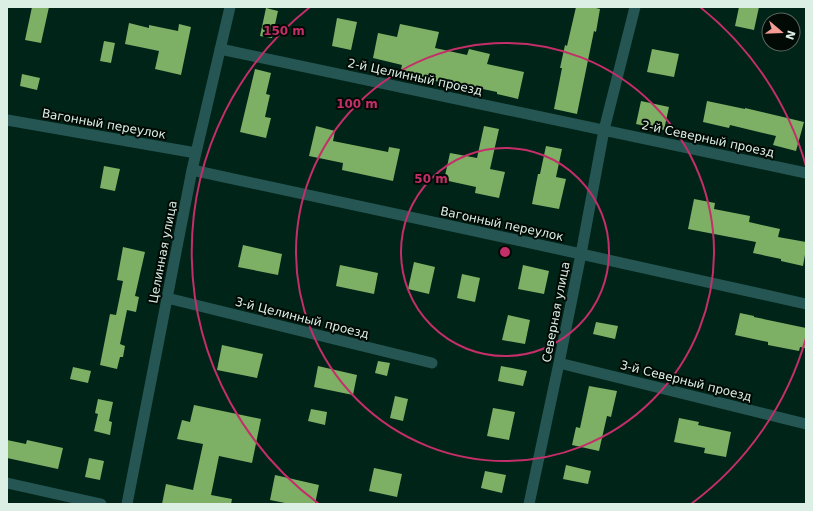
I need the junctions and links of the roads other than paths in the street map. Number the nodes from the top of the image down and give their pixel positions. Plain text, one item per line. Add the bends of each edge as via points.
1 (230, 7) edge
2 (635, 7) edge
3 (220, 49) junction
4 (7, 120) edge
5 (604, 130) junction
6 (196, 153) junction
7 (192, 170) junction
8 (806, 173) edge
9 (581, 254) junction
10 (167, 298) junction
11 (806, 304) edge
12 (432, 363) dead end
13 (559, 363) junction
14 (806, 424) edge
15 (7, 484) edge
16 (101, 504) edge
17 (127, 504) edge
18 (529, 504) edge

1 - 3 street, Целинная улица
2 - 5 street, Северная улица
3 - 5 street, 2-й Целинный проезд
3 - 6 street, Целинная улица
4 - 6 street, Вагонный переулок
5 - 8 street, 2-й Северный проезд
5 - 9 street, Северная улица
6 - 7 street, Целинная улица
7 - 9 street, Вагонный переулок
7 - 10 street, Целинная улица
9 - 11 street, Вагонный переулок
9 - 13 street, Северная улица
10 - 12 street, 3-й Целинный проезд
10 - 17 street, Целинная улица
13 - 14 street, 3-й Северный проезд
13 - 18 street, Северная улица
15 - 16 street

